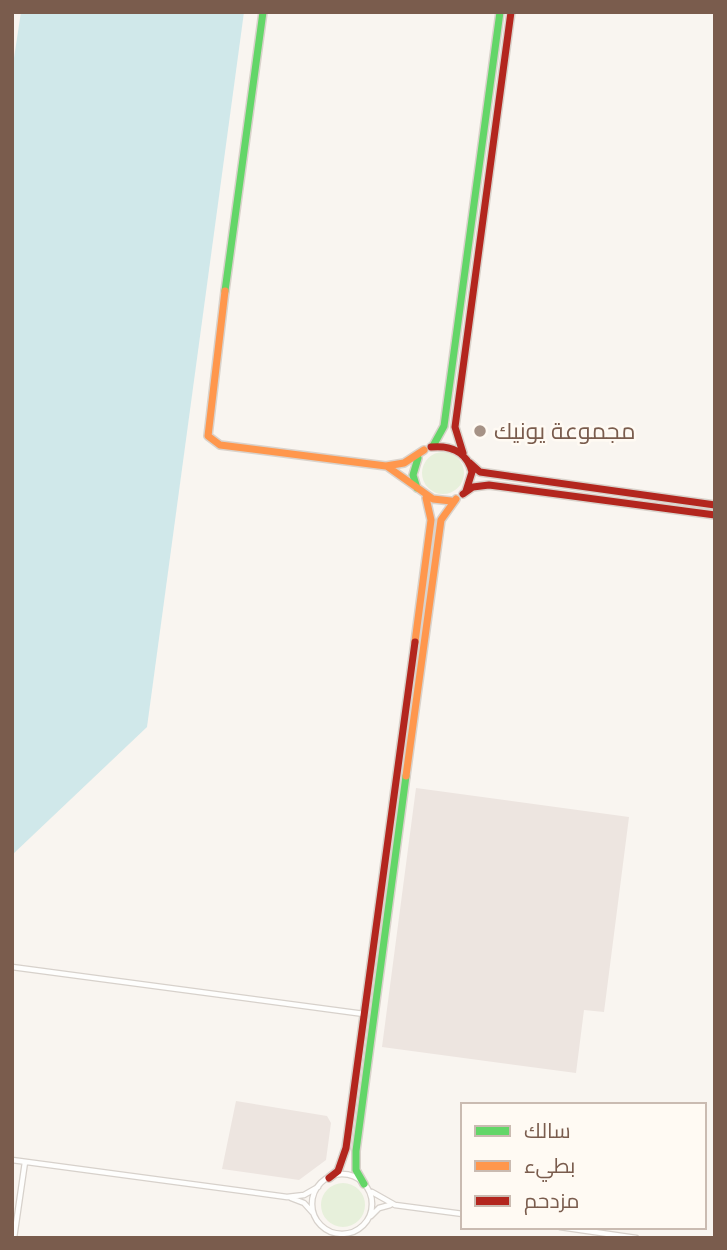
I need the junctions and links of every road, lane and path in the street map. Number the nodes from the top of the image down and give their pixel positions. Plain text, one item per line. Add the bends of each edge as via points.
1 (262, 12) edge
2 (500, 12) edge
3 (511, 12) edge
4 (433, 446) junction
5 (424, 450) junction
6 (463, 453) junction
7 (470, 463) junction
8 (386, 466) junction
9 (417, 488) junction
10 (463, 494) junction
11 (426, 498) junction
12 (456, 499) junction
13 (715, 505) edge
14 (715, 516) edge
15 (12, 967) edge
16 (364, 1014) junction
17 (12, 1160) edge
18 (25, 1162) junction
19 (329, 1178) junction
20 (365, 1185) junction
21 (318, 1187) junction
22 (287, 1197) junction
23 (395, 1205) junction
24 (461, 1214) edge
25 (315, 1216) junction
26 (368, 1220) junction
27 (574, 1229) edge
28 (14, 1238) edge
29 (636, 1238) edge

1 - 8 street via 207,431 220,445
2 - 4 street via 444,426
3 - 6 street via 455,427
4 - 5 street
4 - 6 street via 447,444
5 - 8 street via 404,463
5 - 9 street via 415,462
6 - 7 street
7 - 10 street via 470,485
7 - 13 street via 480,472
8 - 9 street via 409,478
9 - 11 street
10 - 12 street
10 - 14 street via 489,485
11 - 12 street via 438,502
11 - 16 street via 431,520
12 - 20 street via 441,520 356,1151 356,1170
15 - 16 street
16 - 19 street via 344,1158
17 - 18 street
18 - 22 street
18 - 28 street
19 - 20 street via 348,1175
19 - 21 street
20 - 23 street
20 - 26 street via 372,1203
21 - 22 street
21 - 25 street via 313,1201
22 - 25 street via 304,1203
23 - 24 street
23 - 26 street via 379,1208
25 - 26 street via 322,1226 338,1234 356,1231
27 - 29 street

